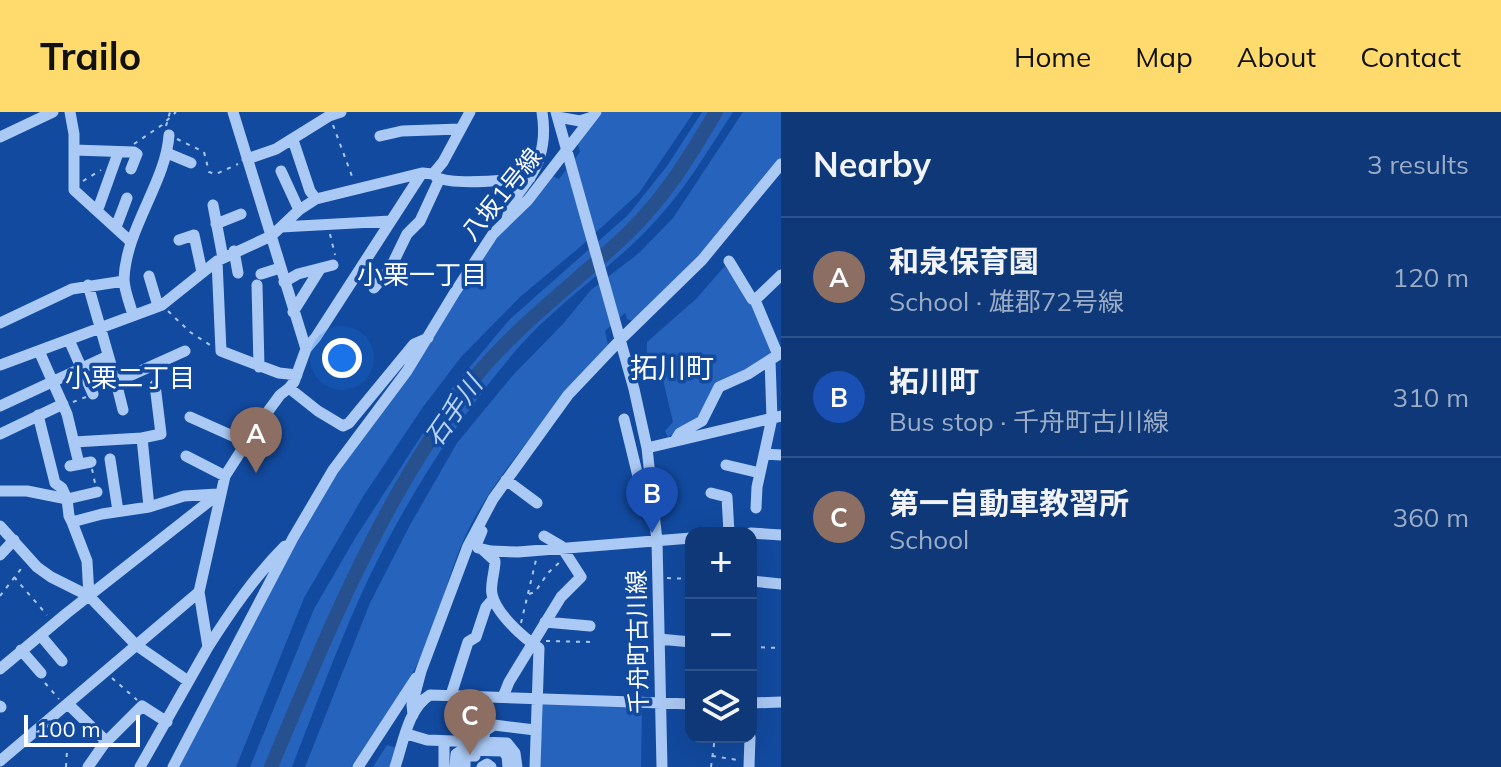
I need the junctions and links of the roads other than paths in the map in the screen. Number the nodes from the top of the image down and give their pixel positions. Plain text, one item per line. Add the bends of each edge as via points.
1 (53, 112) edge
2 (70, 112) edge
3 (233, 112) edge
4 (470, 112) edge
5 (542, 112) edge
6 (335, 114) edge
7 (594, 114) edge
8 (557, 115) edge
9 (460, 129) junction
10 (169, 135) road end
11 (380, 136) dead end
12 (0, 137) edge
13 (293, 140) junction
14 (74, 150) junction
15 (167, 153) junction
16 (566, 153) junction
17 (117, 156) dead end
18 (247, 159) junction
19 (191, 163) dead end
20 (781, 164) edge
21 (131, 169) dead end
22 (281, 171) dead end
23 (431, 175) junction
24 (530, 178) junction
25 (781, 179) edge
26 (759, 191) junction
27 (127, 198) dead end
28 (316, 199) junction
29 (213, 205) dead end
30 (98, 209) junction
31 (299, 210) junction
32 (241, 214) dead end
33 (507, 219) junction
34 (391, 221) junction
35 (216, 224) junction
36 (116, 227) junction
37 (281, 227) junction
38 (271, 236) junction
39 (179, 240) dead end
40 (130, 241) junction
41 (234, 251) junction
42 (220, 259) junction
43 (729, 261) dead end
44 (335, 266) road end
45 (280, 268) junction
46 (320, 269) junction
47 (202, 272) junction
48 (238, 273) dead end
49 (781, 275) edge
50 (149, 276) dead end
51 (284, 282) junction
52 (88, 285) junction
53 (125, 286) junction
54 (374, 288) dead end
55 (755, 300) junction
56 (160, 306) junction
57 (293, 312) junction
58 (133, 315) junction
59 (0, 323) edge
60 (100, 327) junction
61 (619, 333) junction
62 (429, 338) junction
63 (69, 340) junction
64 (306, 349) junction
65 (39, 351) junction
66 (185, 351) dead end
67 (108, 356) junction
68 (776, 356) edge
69 (0, 365) edge
70 (80, 367) junction
71 (259, 367) junction
72 (297, 375) junction
73 (52, 380) junction
74 (116, 382) junction
75 (154, 385) dead end
76 (289, 388) junction
77 (93, 394) dead end
78 (63, 404) junction
79 (0, 406) edge
80 (123, 410) dead end
81 (38, 415) junction
82 (190, 417) dead end
83 (777, 417) edge
84 (624, 419) dead end
85 (0, 434) edge
86 (142, 438) junction
87 (675, 441) junction
88 (74, 442) junction
89 (246, 442) junction
90 (647, 448) junction
91 (764, 454) junction
92 (781, 455) edge
93 (186, 456) dead end
94 (110, 459) dead end
95 (80, 464) road end
96 (726, 465) dead end
97 (760, 473) junction
98 (225, 476) junction
99 (506, 480) junction
100 (0, 491) edge
101 (97, 492) road end
102 (221, 492) junction
103 (711, 493) dead end
104 (653, 495) junction
105 (67, 499) junction
106 (537, 503) dead end
107 (149, 507) junction
108 (756, 508) dead end
109 (487, 509) junction
110 (118, 511) junction
111 (72, 522) junction
112 (0, 526) edge
113 (729, 527) edge
114 (757, 534) edge
115 (781, 535) edge
116 (544, 536) dead end
117 (293, 538) junction
118 (685, 539) edge
119 (14, 540) junction
120 (657, 541) junction
121 (483, 550) junction
122 (565, 552) junction
123 (0, 555) edge
124 (757, 582) edge
125 (781, 584) edge
126 (199, 592) junction
127 (89, 596) junction
128 (493, 599) junction
129 (545, 622) junction
130 (590, 626) dead end
131 (41, 636) junction
132 (659, 639) junction
133 (685, 641) edge
134 (533, 642) junction
135 (136, 645) junction
136 (208, 647) junction
137 (21, 650) junction
138 (62, 661) dead end
139 (0, 669) edge
140 (421, 671) junction
141 (41, 673) road end
142 (188, 681) junction
143 (451, 695) junction
144 (503, 697) junction
145 (537, 698) junction
146 (781, 702) edge
147 (661, 703) junction
148 (757, 703) edge
149 (685, 704) edge
150 (68, 705) junction
151 (413, 715) junction
152 (167, 722) junction
153 (535, 730) junction
154 (407, 734) junction
155 (444, 741) junction
156 (106, 743) junction
157 (750, 743) edge
158 (478, 751) edge
159 (115, 754) dead end
160 (0, 761) edge
161 (749, 764) edge
162 (88, 767) edge
163 (140, 767) edge
164 (173, 767) edge
165 (358, 767) edge
166 (395, 767) edge
167 (444, 767) edge
168 (482, 767) edge
169 (492, 767) edge
170 (501, 767) edge
171 (508, 767) edge
172 (517, 767) edge
173 (535, 767) edge
174 (662, 767) edge

1 - 12 street
2 - 14 street
3 - 18 street
4 - 9 street
5 - 24 street via 542,152
6 - 13 street
7 - 8 street via 580,121
7 - 16 street, 八坂1号線
8 - 16 street
9 - 11 street
9 - 23 street
10 - 15 street
13 - 18 street
13 - 28 street
14 - 21 street via 134,152
14 - 30 street via 74,190
15 - 19 street
15 - 40 street
16 - 33 street, 八坂1号線
16 - 61 street, 千舟町古川線
17 - 30 street
18 - 38 street
20 - 26 street
22 - 31 street
23 - 24 street
23 - 28 street
23 - 34 street
23 - 54 street via 420,221
24 - 33 street via 514,197
25 - 26 street
26 - 61 street via 702,260
27 - 36 street
28 - 31 street
29 - 35 street
30 - 36 street
31 - 37 street
32 - 35 street
33 - 62 street, 八坂1号線 via 462,280
34 - 37 street
34 - 64 street
35 - 42 street
36 - 40 street
37 - 38 street
38 - 41 street
38 - 45 street
39 - 47 street via 194,235
40 - 53 street
41 - 42 street
41 - 48 street
42 - 47 street
42 - 71 street via 221,351
43 - 55 street
44 - 46 street
45 - 51 street
45 - 71 street via 259,279
46 - 51 street
46 - 57 street
47 - 56 street
49 - 55 street
50 - 56 street
51 - 57 street
52 - 53 street
52 - 59 street
52 - 60 street
53 - 58 street
55 - 68 street
56 - 58 street
57 - 64 street
58 - 60 street
60 - 63 street
60 - 67 street
61 - 90 street, 千舟町古川線
61 - 99 street
62 - 76 street via 414,344 343,426
62 - 117 street, 八坂1号線 via 333,470
63 - 65 street
63 - 70 street
64 - 72 street
65 - 69 street
65 - 73 street
66 - 74 street
67 - 70 street
67 - 74 street
68 - 83 street
68 - 87 street via 719,387 702,421
70 - 73 street
70 - 77 street
71 - 72 street
72 - 76 street
73 - 78 street
73 - 79 street
74 - 80 street
75 - 86 street via 161,434
76 - 89 street
78 - 81 street
78 - 88 street
81 - 85 street
81 - 105 street via 55,483
82 - 89 street
83 - 87 street
83 - 91 street
84 - 104 street via 643,497
86 - 88 street
86 - 107 street
87 - 90 street
88 - 95 street
89 - 98 street
90 - 104 street, 千舟町古川線
91 - 92 street
91 - 97 street
93 - 98 street
94 - 110 street
96 - 97 street
97 - 108 street
98 - 102 street
99 - 106 street
99 - 109 street
100 - 105 street
101 - 105 street
102 - 107 street
102 - 126 street
102 - 127 street
103 - 113 street via 727,497
104 - 120 street, 千舟町古川線
105 - 111 street
107 - 110 street
109 - 121 street via 477,543
109 - 140 street
110 - 111 street
111 - 127 street via 87,561
112 - 119 street
114 - 115 street
116 - 122 street
117 - 136 street via 269,562
117 - 164 street
118 - 120 street
119 - 123 street
119 - 127 street via 51,577
120 - 122 street
120 - 132 street, 千舟町古川線
121 - 122 street
121 - 128 street via 495,561
122 - 129 street via 581,577
124 - 125 street
126 - 135 street
126 - 136 street
127 - 131 street
127 - 135 street
128 - 134 street
128 - 143 street via 476,637 468,642
129 - 130 street
129 - 134 street
131 - 137 street
131 - 138 street
132 - 133 street
132 - 147 street, 千舟町古川線
134 - 144 street
134 - 145 street via 539,648
135 - 142 street
135 - 150 street
136 - 142 street
137 - 139 street
137 - 141 street
140 - 151 street
140 - 165 street
142 - 152 street
143 - 144 street
143 - 151 street via 425,697
144 - 145 street
145 - 147 street
145 - 153 street
146 - 148 street
147 - 149 street
147 - 174 street, 千舟町古川線
150 - 156 street
150 - 160 street
151 - 154 street
152 - 156 street via 142,706
152 - 163 street
153 - 158 street via 494,725 485,731
153 - 173 street
154 - 155 street
154 - 166 street
155 - 158 street
155 - 167 street
156 - 159 street
156 - 162 street
157 - 161 street
158 - 171 street via 506,753
158 - 172 street via 511,746
168 - 169 street
169 - 170 street

